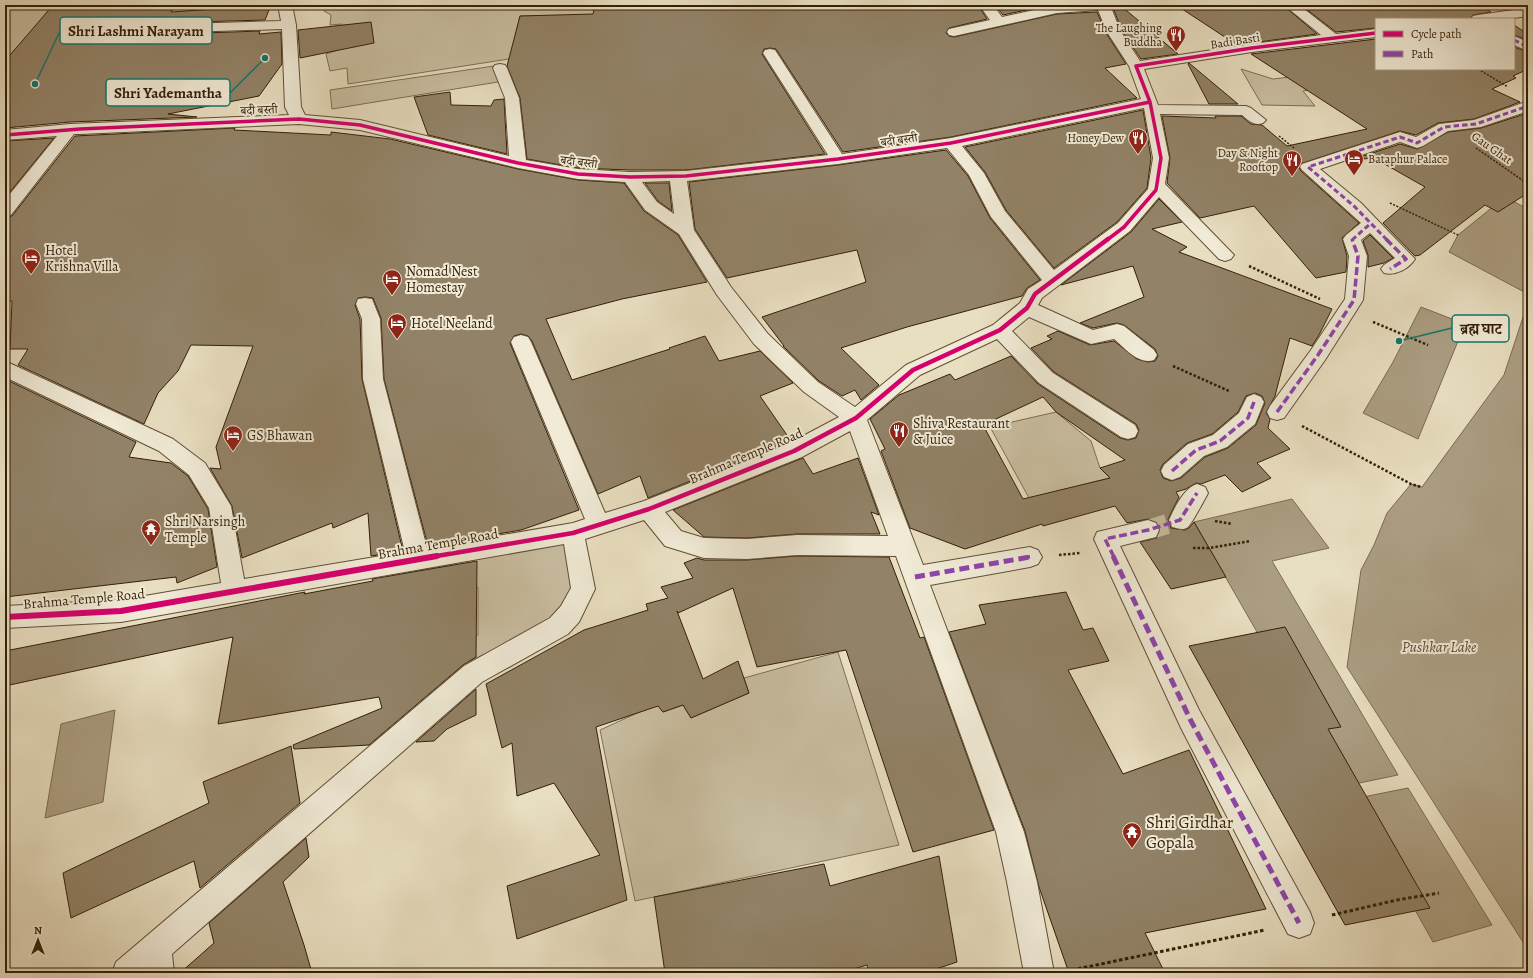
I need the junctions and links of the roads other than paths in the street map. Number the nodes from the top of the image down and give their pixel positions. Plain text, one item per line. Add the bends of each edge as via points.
1 (284, 5) edge
2 (986, 5) edge
3 (1291, 5) edge
4 (1103, 6) edge
5 (1528, 12) edge
6 (1485, 18) edge
7 (999, 22) junction
8 (289, 25) junction
9 (122, 30) dead end
10 (954, 32) dead end
11 (1375, 33) edge
12 (1333, 38) junction
13 (1515, 40) edge
14 (1528, 47) edge
15 (770, 53) dead end
16 (1136, 66) junction
17 (500, 68) dead end
18 (1151, 105) junction
19 (1528, 106) edge
20 (299, 119) junction
21 (1258, 120) road end
22 (70, 129) junction
23 (5, 134) edge
24 (951, 143) junction
25 (838, 158) junction
26 (518, 163) junction
27 (678, 176) junction
28 (630, 177) junction
29 (1157, 185) junction
30 (5, 211) edge
31 (1370, 224) junction
32 (685, 230) junction
33 (1225, 255) dead end
34 (1390, 269) dead end
35 (1053, 281) junction
36 (365, 304) dead end
37 (1027, 308) junction
38 (1000, 330) junction
39 (521, 342) dead end
40 (1147, 354) dead end
41 (5, 368) edge
42 (1254, 402) dead end
43 (1277, 412) dead end
44 (856, 418) junction
45 (1128, 431) dead end
46 (1172, 471) dead end
47 (1198, 493) dead end
48 (649, 509) junction
49 (1180, 520) tunnel mouth
50 (600, 525) junction
51 (1148, 530) tunnel mouth
52 (574, 533) junction
53 (904, 546) junction
54 (1030, 557) dead end
55 (418, 559) junction
56 (915, 577) junction
57 (234, 591) junction
58 (5, 617) edge
59 (1299, 923) road end
60 (158, 961) edge
61 (127, 973) edge
62 (1039, 973) edge

1 - 8 street
2 - 7 street
3 - 12 street
4 - 7 street via 1057,9
4 - 16 street via 1114,32
5 - 6 street
7 - 10 street
8 - 9 street
8 - 20 street via 293,107
11 - 12 street, Badi Basti
12 - 16 street, Badi Basti
13 - 14 street
15 - 25 street
16 - 18 street
17 - 26 street via 512,98
18 - 21 street, बदी बस्ती via 1246,111
18 - 24 street, बदी बस्ती
18 - 29 street via 1161,158
19 - 31 street via 1476,124 1444,127 1418,143 1400,137 1308,167 1355,207
20 - 22 street, बदी बस्ती
20 - 26 street, बदी बस्ती via 360,125
22 - 23 street, बदी बस्ती
22 - 30 street
24 - 25 street, बदी बस्ती
24 - 35 street via 976,173 997,213
25 - 27 street, बदी बस्ती
26 - 28 street, बदी बस्ती via 578,174
27 - 28 street, बदी बस्ती
27 - 32 street
28 - 32 street via 650,206
29 - 33 street
29 - 35 street, Brahma Temple Road via 1156,190 1124,227
31 - 34 street via 1406,260
31 - 43 street via 1352,239 1358,256 1354,300
32 - 44 street via 724,291 761,339 811,387
35 - 37 street, Brahma Temple Road via 1035,294
36 - 55 street via 371,319 373,379
37 - 38 street, Brahma Temple Road
37 - 40 street via 1091,337 1117,331
38 - 44 street, Brahma Temple Road via 913,370
38 - 45 street via 1046,378
39 - 50 street
41 - 57 street via 166,445 197,469 220,506
42 - 46 street via 1248,418 1220,441 1196,450
44 - 48 street, Brahma Temple Road via 794,451
44 - 53 street
47 - 49 street
48 - 50 street, Brahma Temple Road
48 - 53 street via 673,539 704,548 747,549 797,545
50 - 52 street, Brahma Temple Road
51 - 59 street via 1105,539 1190,720
52 - 55 street, Brahma Temple Road
52 - 60 street via 583,589 570,614 559,626 472,674
53 - 56 street
54 - 56 street
55 - 57 street, Brahma Temple Road
56 - 62 street via 1010,832
57 - 58 street, Brahma Temple Road via 121,611
60 - 61 street

